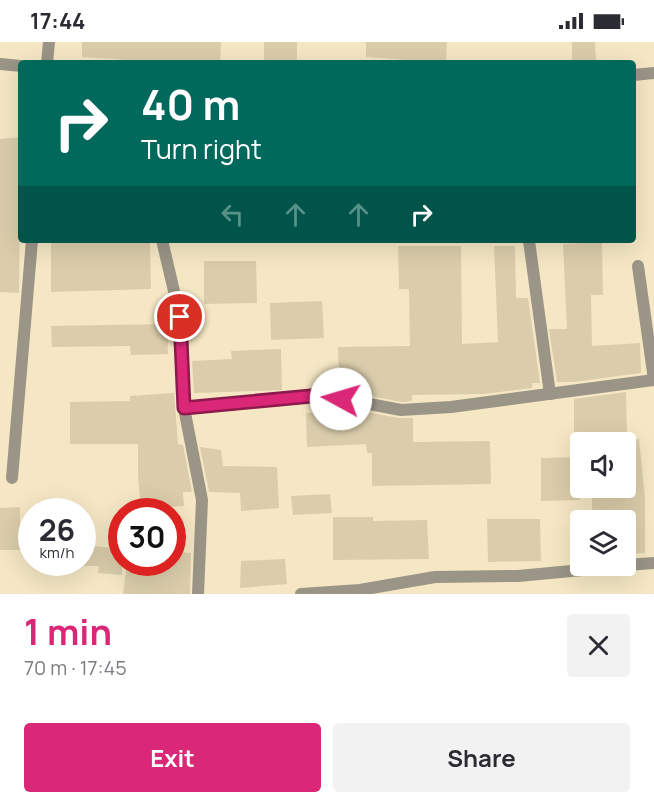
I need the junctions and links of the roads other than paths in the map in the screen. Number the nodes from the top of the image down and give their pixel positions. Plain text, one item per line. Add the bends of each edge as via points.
1 (49, 42) edge
2 (47, 60) edge
3 (0, 64) edge
4 (18, 66) edge
5 (654, 73) edge
6 (636, 75) edge
7 (32, 243) edge
8 (163, 243) edge
9 (529, 243) edge
10 (638, 266) dead end
11 (654, 380) edge
12 (549, 394) junction
13 (184, 408) junction
14 (12, 478) dead end
15 (654, 562) edge
16 (636, 564) edge
17 (570, 571) edge
18 (198, 594) edge
19 (301, 594) edge

1 - 2 street
3 - 4 street
5 - 6 street
7 - 14 street
8 - 13 street via 180,317
9 - 12 street
10 - 11 street
11 - 12 street
12 - 13 street via 401,410 322,395
13 - 18 street via 202,500
15 - 16 street
17 - 19 street via 435,577 360,590

